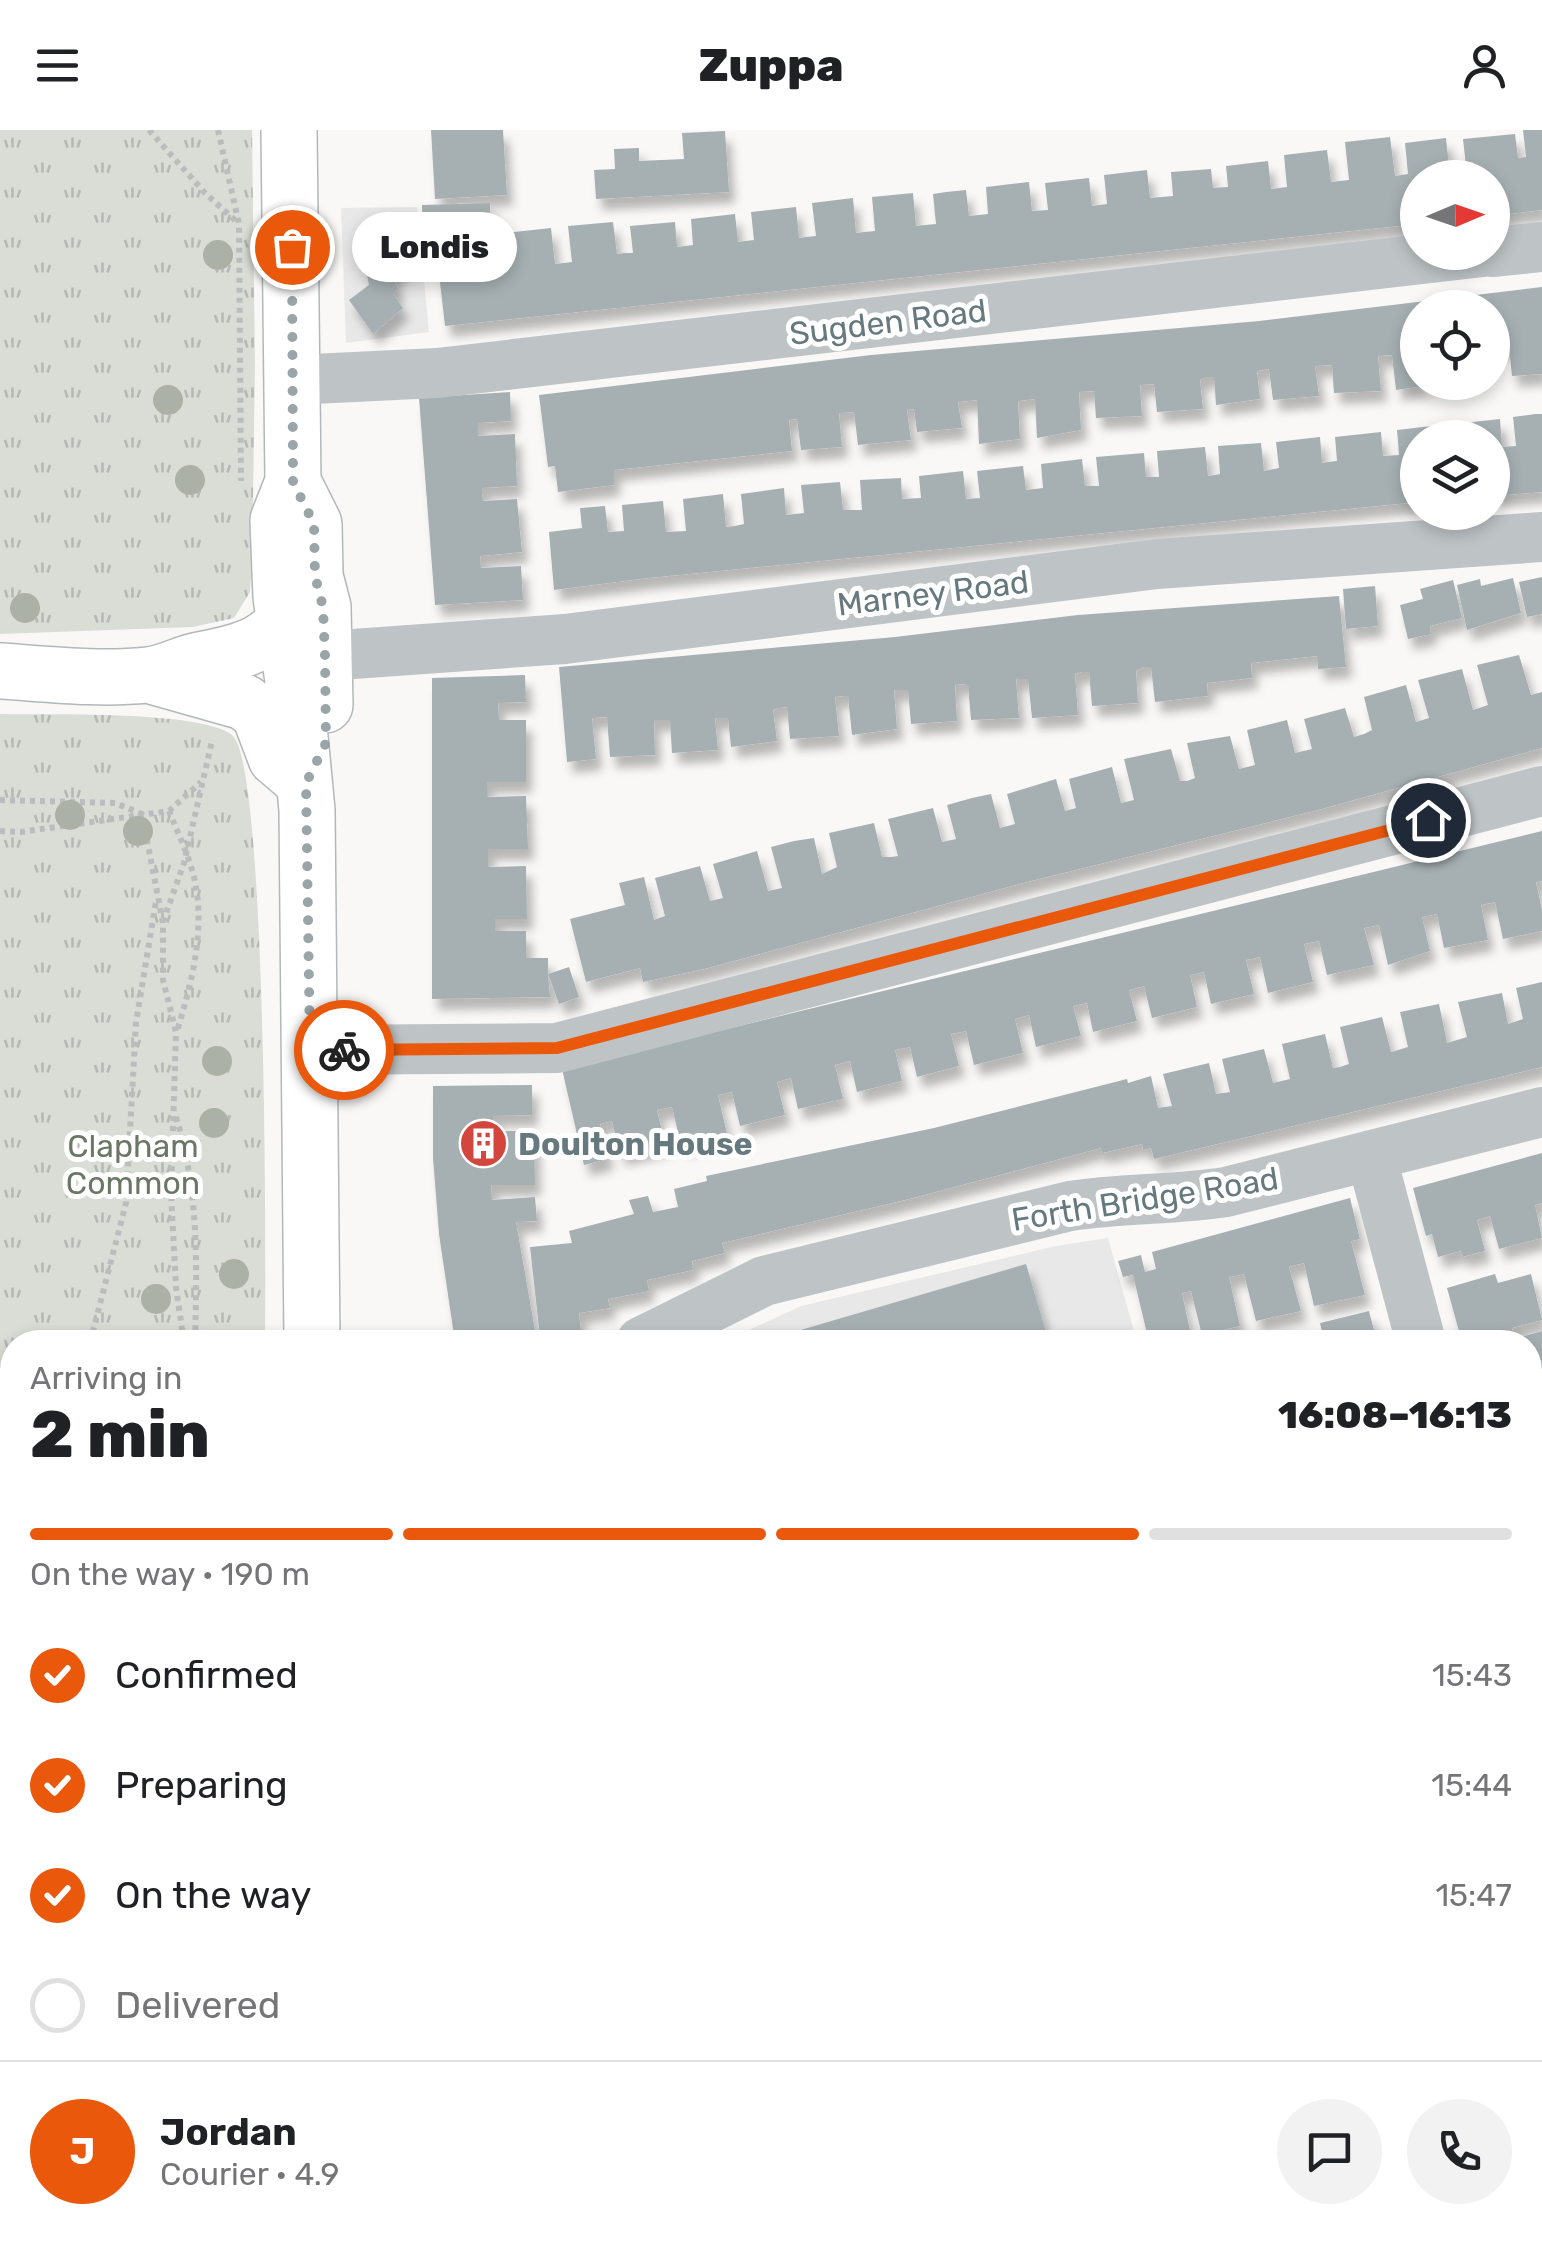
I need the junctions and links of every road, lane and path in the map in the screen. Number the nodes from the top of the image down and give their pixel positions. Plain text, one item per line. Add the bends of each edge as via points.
1 (149, 130) edge
2 (218, 130) edge
3 (289, 130) edge
4 (239, 224) junction
5 (292, 247) junction
6 (1542, 247) edge
7 (1510, 250) edge
8 (1400, 262) edge
9 (292, 380) junction
10 (267, 487) junction
11 (1542, 537) edge
12 (304, 640) junction
13 (0, 671) edge
14 (150, 676) junction
15 (216, 726) dead end
16 (204, 780) junction
17 (306, 783) junction
18 (1542, 791) edge
19 (0, 800) edge
20 (168, 811) junction
21 (142, 814) junction
22 (0, 831) edge
23 (186, 853) junction
24 (158, 895) junction
25 (163, 923) junction
26 (176, 1032) junction
27 (310, 1050) junction
28 (174, 1111) junction
29 (1542, 1112) edge
30 (1370, 1155) junction
31 (93, 1330) edge
32 (182, 1330) edge
33 (195, 1330) edge
34 (312, 1330) edge
35 (666, 1330) edge
36 (1418, 1330) edge

1 - 4 path
2 - 4 path
3 - 5 highway
4 - 5 path
4 - 10 path via 237,347
5 - 9 highway
6 - 7 street
8 - 9 street, Sugden Road via 456,371
9 - 10 highway
10 - 12 highway
10 - 12 highway via 314,524 315,576 304,600
11 - 12 street, Marney Road via 1157,564 565,639
12 - 14 highway
12 - 17 highway
13 - 14 highway
14 - 17 highway via 259,712 276,758
15 - 16 path
16 - 20 path
16 - 23 path
17 - 27 highway
18 - 27 street via 557,1048
19 - 21 path via 115,803
20 - 21 path
20 - 23 path
21 - 22 path
21 - 24 path
23 - 25 path
23 - 26 path via 195,880 197,947
24 - 25 path
24 - 31 path via 136,1024 126,1203
25 - 26 path via 163,980
26 - 28 path
27 - 34 highway
28 - 32 path via 171,1194
28 - 33 path via 188,1157 196,1230
29 - 30 street, Forth Bridge Road
30 - 35 street, Forth Bridge Road via 1212,1194 1070,1206 764,1281
30 - 36 street

